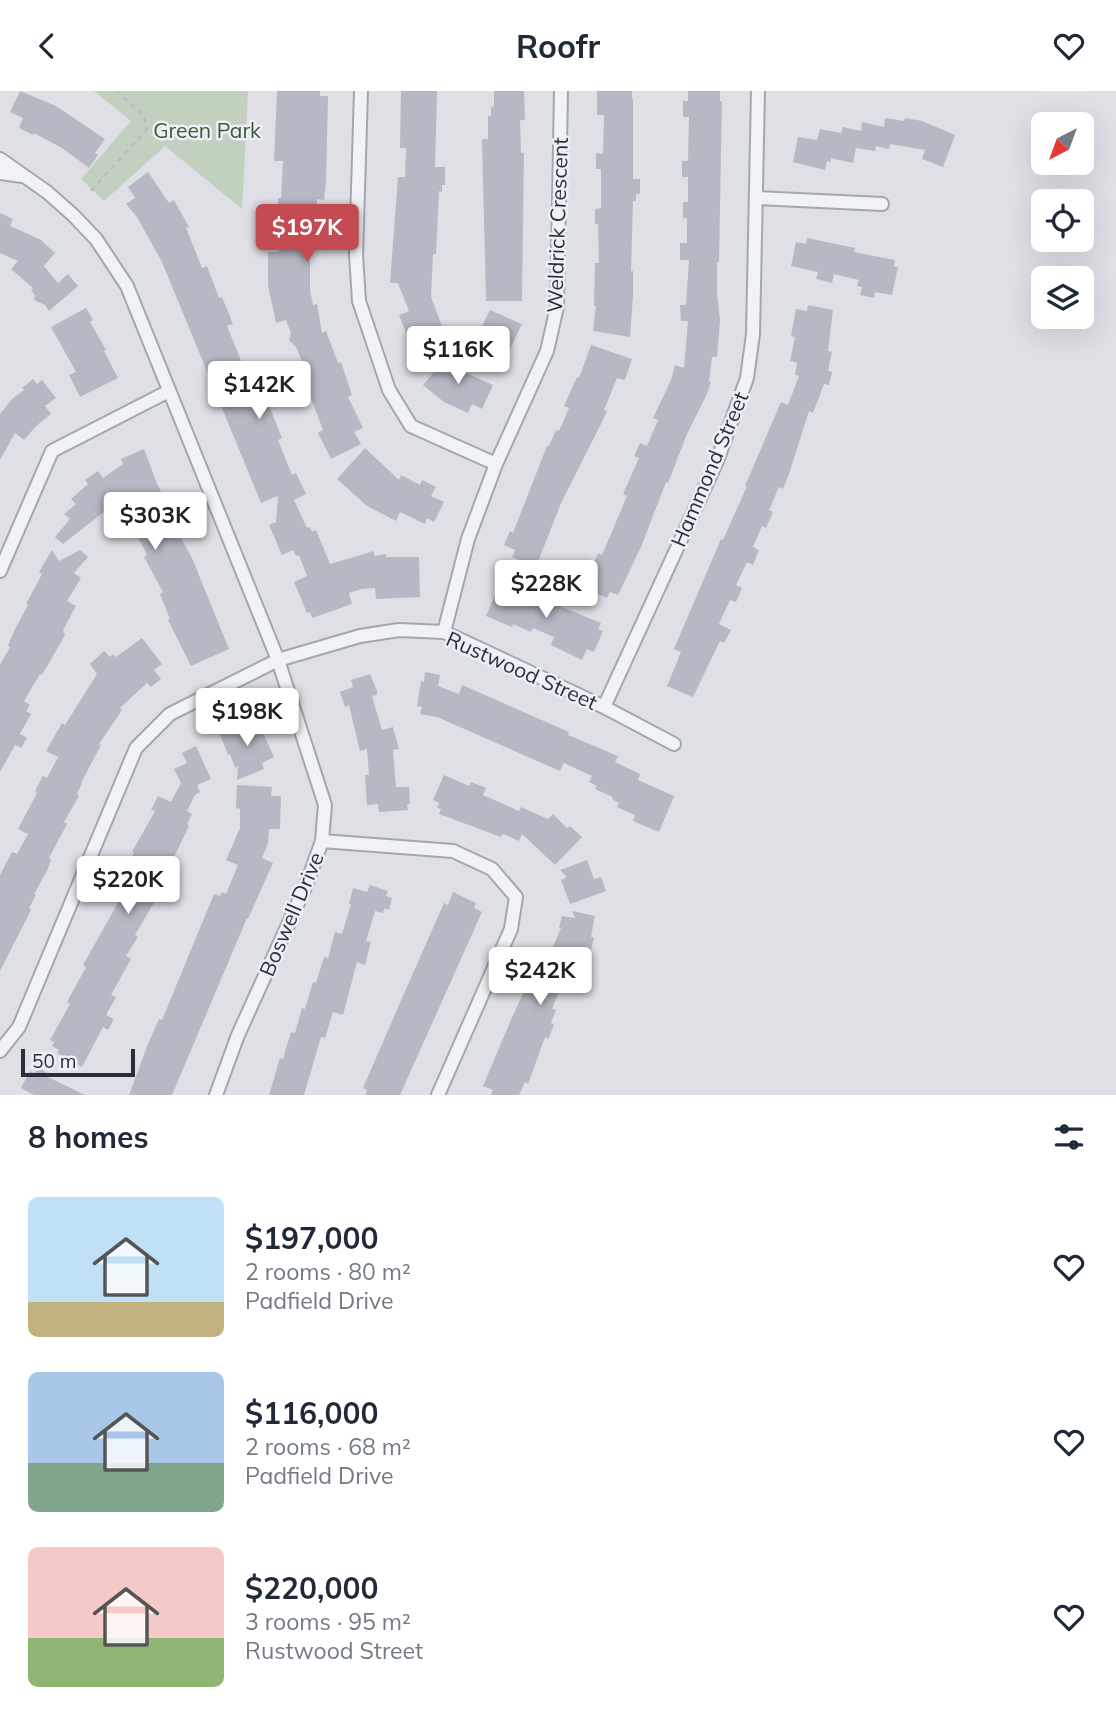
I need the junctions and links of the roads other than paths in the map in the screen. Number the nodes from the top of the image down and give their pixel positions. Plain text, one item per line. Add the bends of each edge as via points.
1 (361, 91) edge
2 (561, 91) edge
3 (758, 91) edge
4 (0, 159) edge
5 (0, 173) edge
6 (22, 176) junction
7 (757, 198) junction
8 (883, 204) dead end
9 (169, 391) junction
10 (496, 464) junction
11 (0, 571) edge
12 (444, 632) junction
13 (278, 660) junction
14 (604, 707) junction
15 (674, 744) dead end
16 (322, 841) junction
17 (0, 1051) edge
18 (216, 1095) edge
19 (438, 1095) edge

1 - 10 street via 359,301 389,390 411,426
2 - 10 street, Weldrick Crescent via 557,307 547,351
3 - 7 street, Hammond Street
4 - 6 street, Boswell Drive
5 - 6 street, Boswell Drive
6 - 9 street, Boswell Drive via 47,192 96,239 127,286
7 - 8 street
7 - 14 street, Hammond Street via 753,334 747,378 717,461
9 - 11 street via 52,451
9 - 13 street, Boswell Drive
10 - 12 street, Weldrick Crescent via 468,539
12 - 13 street, Rustwood Street via 399,630 360,636
12 - 14 street, Rustwood Street
13 - 16 street, Boswell Drive via 325,806
13 - 17 street, Rustwood Street via 170,714 136,748 19,1027
14 - 15 street, Rustwood Street
16 - 18 street, Boswell Drive
16 - 19 street via 453,852 492,869 516,897 511,929

